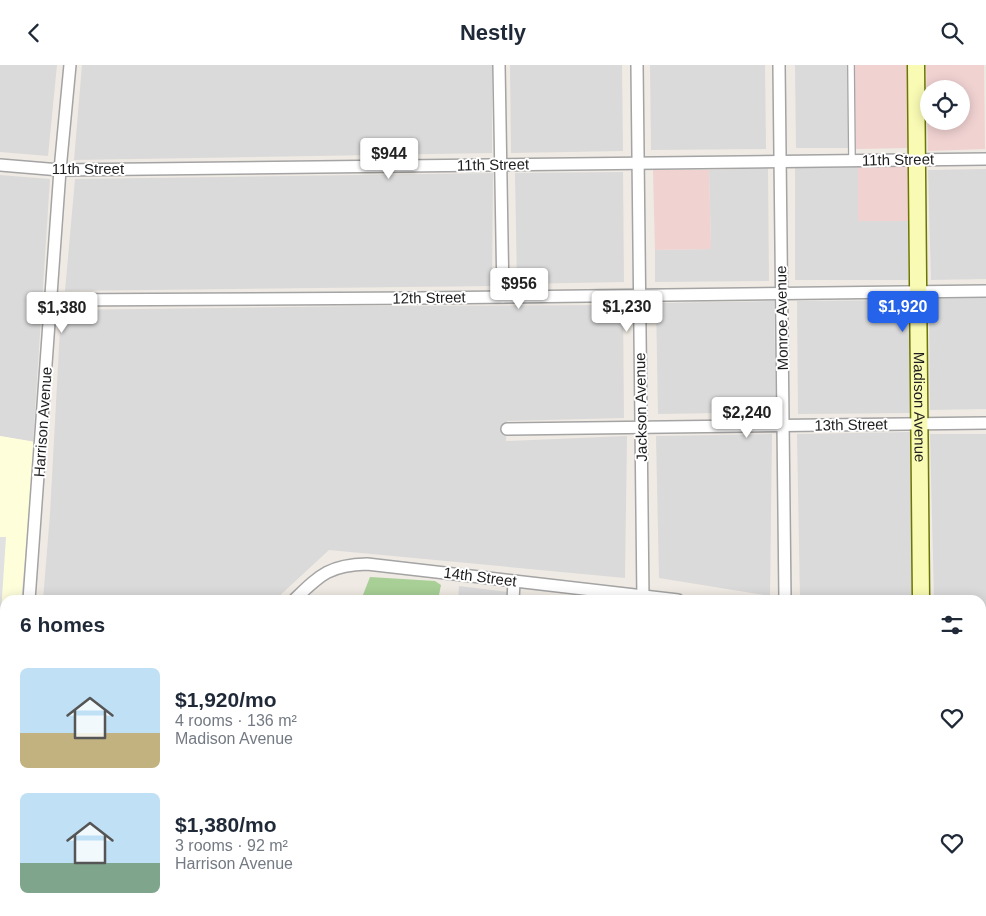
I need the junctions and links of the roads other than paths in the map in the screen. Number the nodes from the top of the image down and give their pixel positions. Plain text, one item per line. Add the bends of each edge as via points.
1 (70, 65) edge
2 (499, 65) edge
3 (637, 65) edge
4 (779, 65) edge
5 (851, 65) edge
6 (916, 65) edge
7 (986, 159) edge
8 (917, 160) junction
9 (780, 161) junction
10 (852, 161) junction
11 (638, 163) junction
12 (0, 165) edge
13 (502, 165) junction
14 (60, 170) junction
15 (986, 291) edge
16 (918, 292) junction
17 (781, 293) junction
18 (640, 295) junction
19 (503, 297) junction
20 (51, 300) junction
21 (986, 423) edge
22 (920, 424) junction
23 (783, 425) junction
24 (641, 427) junction
25 (507, 429) dead end
26 (514, 581) junction
27 (29, 595) edge
28 (299, 595) edge
29 (513, 595) edge
30 (620, 595) edge
31 (643, 595) edge
32 (785, 595) edge
33 (921, 595) edge

1 - 14 street, Harrison Avenue
2 - 13 street
3 - 11 street, Jackson Avenue
4 - 9 street, Monroe Avenue
5 - 10 lane
6 - 8 street, Madison Avenue
7 - 8 street, 11th Street
8 - 10 street, 11th Street
8 - 16 street, Madison Avenue
9 - 10 street, 11th Street
9 - 11 street, 11th Street
9 - 17 street, Monroe Avenue
11 - 13 street, 11th Street
11 - 18 street, Jackson Avenue
12 - 14 street, 11th Street
13 - 14 street, 11th Street
13 - 19 street
14 - 20 street, Harrison Avenue
15 - 16 street, 12th Street
16 - 17 street, 12th Street
16 - 22 street, Madison Avenue
17 - 18 street, 12th Street
17 - 23 street, Monroe Avenue
18 - 19 street, 12th Street
18 - 24 street, Jackson Avenue
19 - 20 street, 12th Street
20 - 27 street, Harrison Avenue
21 - 22 street, 13th Street
22 - 23 street, 13th Street
22 - 33 street, Madison Avenue
23 - 24 street, 13th Street
23 - 32 street, Monroe Avenue
24 - 25 street, 13th Street
24 - 31 street, Jackson Avenue
26 - 28 street, 14th Street via 367,563 330,570
26 - 29 street
26 - 30 street, 14th Street

